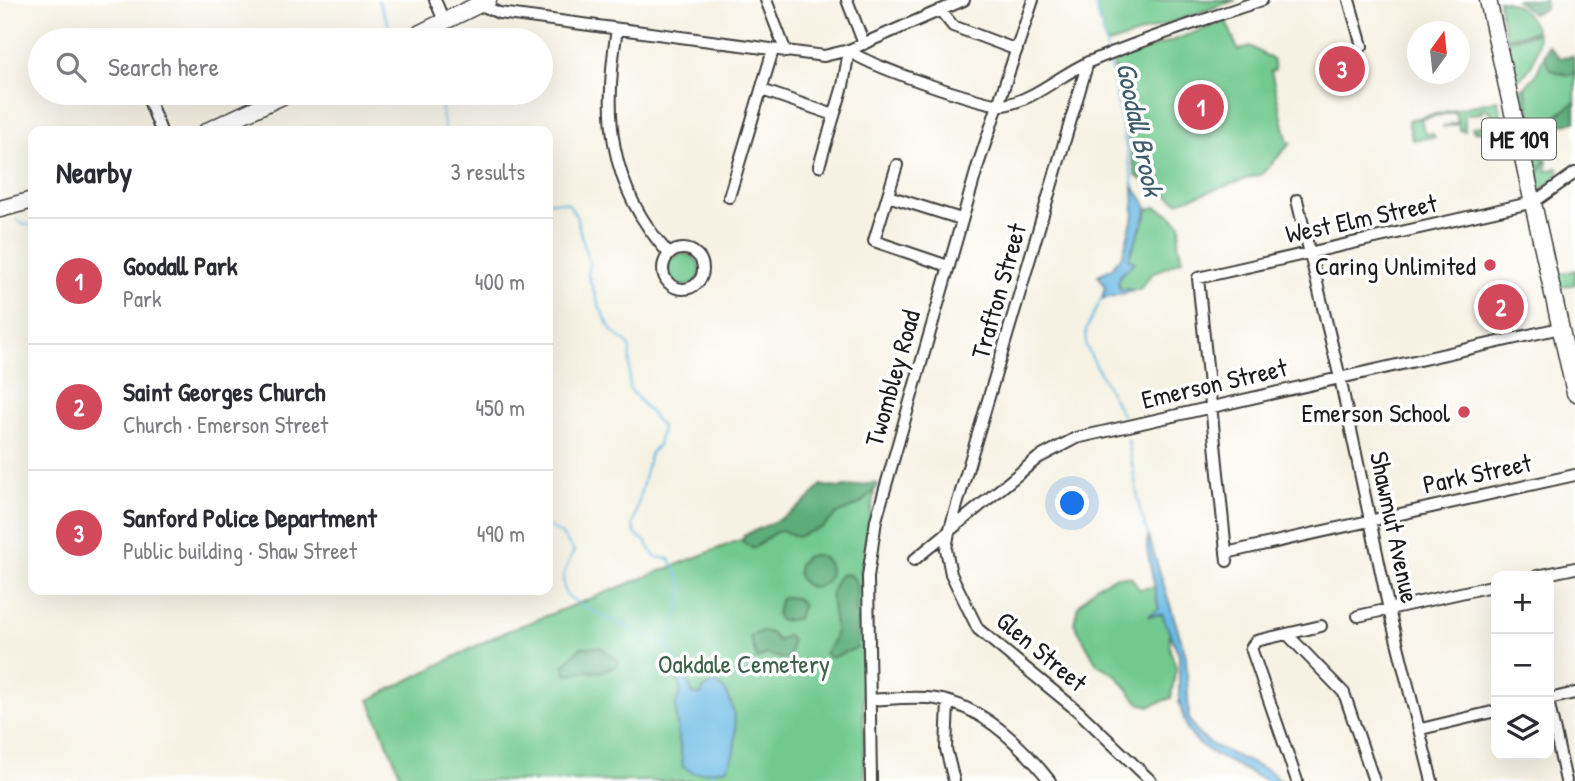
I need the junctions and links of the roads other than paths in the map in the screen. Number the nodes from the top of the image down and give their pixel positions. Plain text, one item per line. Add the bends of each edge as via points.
1 (435, 0) edge
2 (766, 0) edge
3 (847, 0) edge
4 (931, 0) edge
5 (964, 0) edge
6 (1034, 0) edge
7 (1262, 0) edge
8 (1349, 0) edge
9 (1488, 0) edge
10 (485, 3) edge
11 (939, 11) junction
12 (444, 23) junction
13 (433, 28) edge
14 (617, 29) junction
15 (864, 44) junction
16 (1362, 46) dead end
17 (773, 50) junction
18 (849, 50) junction
19 (1017, 50) junction
20 (786, 52) junction
21 (1088, 62) junction
22 (762, 90) junction
23 (151, 105) edge
24 (263, 105) edge
25 (997, 105) junction
26 (834, 115) junction
27 (159, 126) edge
28 (218, 126) edge
29 (897, 165) dead end
30 (819, 166) dead end
31 (1575, 173) edge
32 (888, 196) junction
33 (729, 198) dead end
34 (1297, 200) dead end
35 (28, 201) edge
36 (1534, 202) junction
37 (0, 209) edge
38 (961, 219) junction
39 (1310, 253) junction
40 (669, 254) dead end
41 (948, 266) junction
42 (1560, 328) junction
43 (1572, 368) edge
44 (1340, 378) junction
45 (1575, 393) edge
46 (1211, 407) junction
47 (1575, 475) edge
48 (1370, 520) junction
49 (949, 532) junction
50 (914, 560) dead end
51 (1575, 568) edge
52 (1554, 572) edge
53 (1491, 587) edge
54 (1389, 610) junction
55 (1358, 616) dead end
56 (1321, 626) dead end
57 (1287, 634) junction
58 (1575, 693) edge
59 (1554, 698) edge
60 (870, 700) junction
61 (948, 702) junction
62 (1491, 712) edge
63 (1554, 727) edge
64 (1420, 729) junction
65 (871, 781) edge
66 (954, 781) edge
67 (1050, 781) edge
68 (1151, 781) edge
69 (1297, 781) edge
70 (1374, 781) edge
71 (1432, 781) edge
72 (1566, 781) edge

1 - 12 street
2 - 20 street
3 - 15 street
4 - 11 street
5 - 11 street
6 - 19 street, Twombley Road
7 - 21 street
8 - 16 street
9 - 36 highway, ME 109
10 - 12 highway
10 - 14 street via 499,13
11 - 15 street
11 - 19 street via 953,26
12 - 13 highway
14 - 17 street
14 - 40 street via 608,88 613,145 638,211
15 - 18 street
17 - 20 street
17 - 22 street
18 - 20 street via 824,56
18 - 25 street via 883,68
18 - 26 street
19 - 25 street, Twombley Road
21 - 25 street via 1017,101
21 - 49 street, Trafton Street
22 - 26 street
22 - 33 street
23 - 27 street
24 - 28 highway
25 - 38 street, Twombley Road
26 - 30 street
29 - 32 street
31 - 36 street
32 - 38 street
32 - 41 street via 874,241
34 - 39 street, Shawmut Avenue
35 - 37 highway
36 - 39 street, West Elm Street
36 - 42 highway, ME 109
38 - 41 street, Twombley Road
39 - 44 street, Shawmut Avenue
39 - 46 street, West Elm Street via 1198,278
41 - 60 street, Twombley Road via 873,536 868,578
42 - 43 highway, ME 109
42 - 44 street, Emerson Street
43 - 45 highway, ME 109
44 - 46 street, Emerson Street
44 - 48 street, Shawmut Avenue
46 - 48 street, Park Street via 1226,557
46 - 49 street, Emerson Street via 1062,443
47 - 48 street, Park Street
48 - 54 street, Shawmut Avenue
49 - 50 street, Emerson Street
49 - 68 street, Glen Street via 948,563 974,624 1072,705
51 - 52 street
53 - 54 street
54 - 55 street
54 - 64 street, Shawmut Avenue
56 - 57 street
57 - 69 street via 1251,645
57 - 70 street via 1344,693
58 - 59 street
60 - 61 street
60 - 65 street, Twombley Road
61 - 66 street via 946,749
61 - 67 street via 1012,739
62 - 64 street
63 - 72 street
64 - 71 street, Shawmut Avenue

